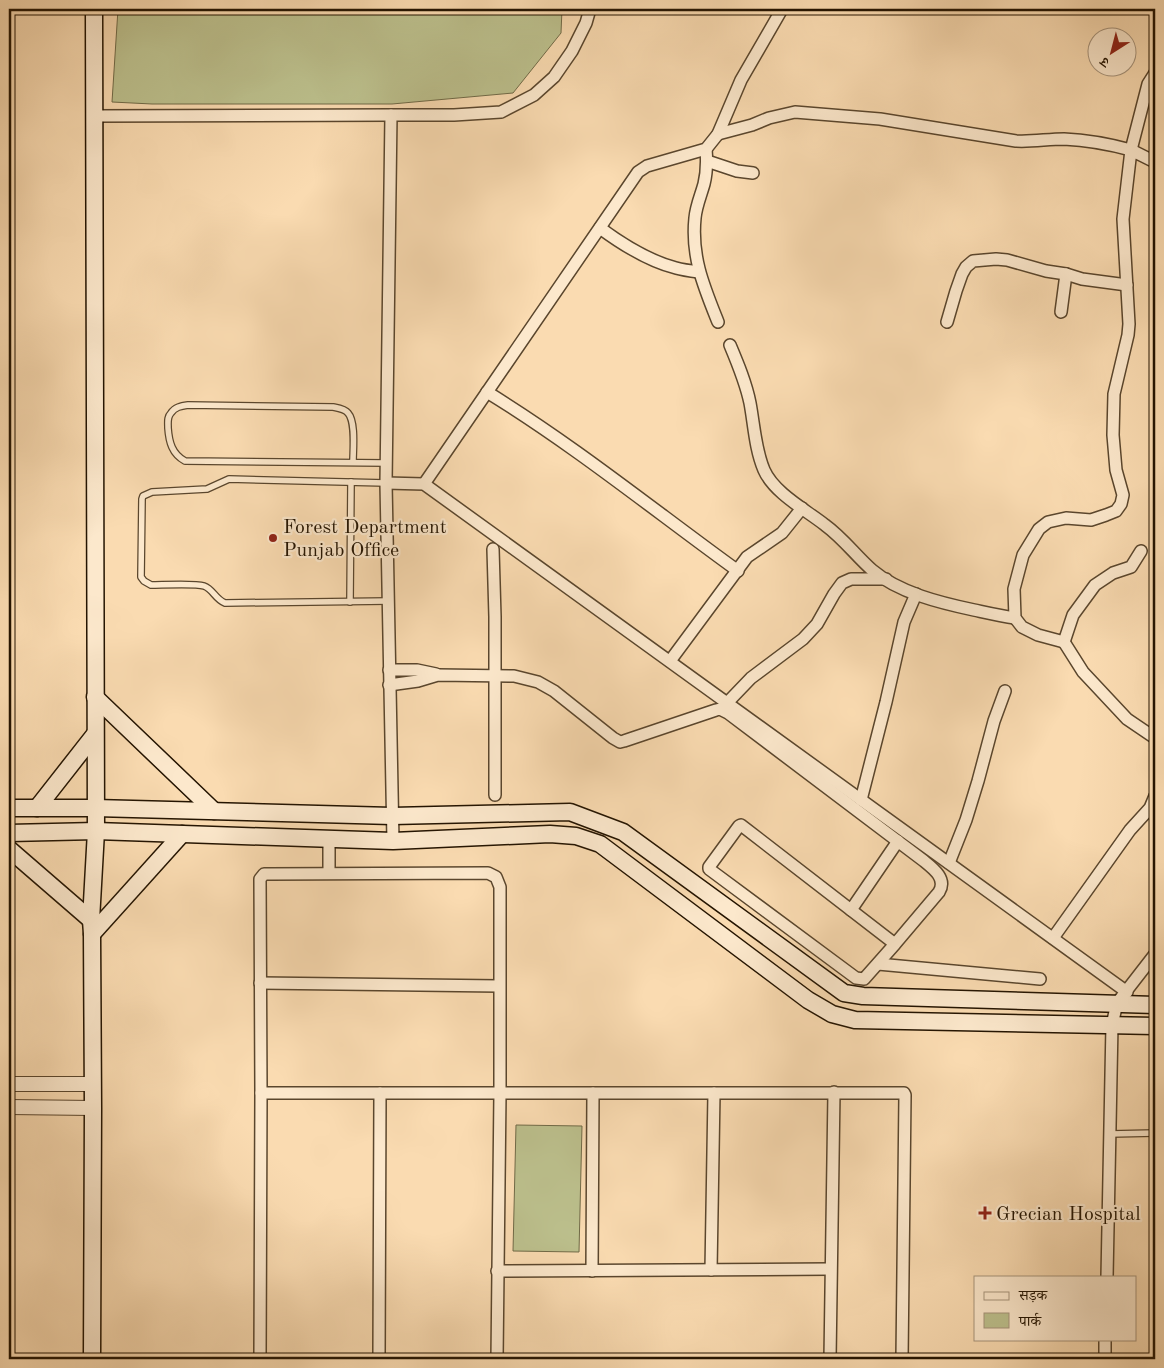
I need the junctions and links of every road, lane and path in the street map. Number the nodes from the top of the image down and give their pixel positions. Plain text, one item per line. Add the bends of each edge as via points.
1 (94, 9) edge
2 (590, 9) edge
3 (782, 9) edge
4 (1155, 72) edge
5 (391, 115) junction
6 (94, 116) junction
7 (718, 134) junction
8 (706, 149) junction
9 (1131, 150) junction
10 (707, 161) junction
11 (1155, 162) edge
12 (753, 173) dead end
13 (600, 228) junction
14 (699, 272) junction
15 (1066, 274) junction
16 (1127, 285) junction
17 (1061, 312) dead end
18 (718, 322) dead end
19 (947, 322) dead end
20 (730, 345) dead end
21 (488, 392) junction
22 (353, 462) junction
23 (386, 463) junction
24 (351, 482) junction
25 (386, 483) junction
26 (424, 484) junction
27 (802, 508) junction
28 (493, 549) dead end
29 (1141, 551) dead end
30 (738, 571) junction
31 (886, 579) junction
32 (916, 594) junction
33 (388, 601) junction
34 (350, 602) junction
35 (1015, 618) junction
36 (1064, 642) junction
37 (670, 661) junction
38 (389, 670) junction
39 (438, 675) junction
40 (494, 675) junction
41 (389, 685) junction
42 (1005, 691) dead end
43 (95, 697) junction
44 (727, 703) junction
45 (95, 734) junction
46 (1155, 738) edge
47 (495, 795) dead end
48 (1155, 796) edge
49 (861, 800) junction
50 (9, 808) edge
51 (37, 808) junction
52 (96, 808) junction
53 (214, 811) junction
54 (392, 816) junction
55 (96, 831) junction
56 (9, 833) edge
57 (182, 834) junction
58 (329, 839) junction
59 (393, 841) junction
60 (898, 841) junction
61 (9, 849) edge
62 (950, 864) junction
63 (329, 873) junction
64 (851, 910) junction
65 (91, 927) junction
66 (1052, 938) junction
67 (895, 944) junction
68 (1155, 954) edge
69 (878, 964) junction
70 (1040, 979) dead end
71 (260, 984) junction
72 (500, 986) junction
73 (1122, 997) junction
74 (1155, 1005) edge
75 (1112, 1025) junction
76 (1155, 1026) edge
77 (9, 1084) edge
78 (93, 1084) junction
79 (834, 1092) junction
80 (262, 1093) junction
81 (380, 1093) junction
82 (500, 1093) junction
83 (593, 1093) junction
84 (714, 1093) junction
85 (9, 1107) edge
86 (93, 1108) junction
87 (1155, 1133) edge
88 (1110, 1134) junction
89 (830, 1269) junction
90 (711, 1270) junction
91 (497, 1271) junction
92 (592, 1271) junction
93 (1107, 1276) edge
94 (1106, 1340) edge
95 (92, 1359) edge
96 (260, 1359) edge
97 (379, 1359) edge
98 (496, 1359) edge
99 (830, 1359) edge
100 (902, 1359) edge
101 (1105, 1359) edge

1 - 6 main road
2 - 5 street via 572,51 554,77 534,95 501,112
3 - 7 street via 741,80
4 - 9 street via 1148,84
5 - 6 street
5 - 23 street
6 - 43 main road
7 - 8 street
7 - 9 street via 795,112 880,119 1016,141 1065,139
8 - 10 street
8 - 13 street via 642,168
9 - 11 street
9 - 16 street via 1123,209
10 - 12 street via 737,172
10 - 14 street via 695,216
13 - 14 street via 661,264
13 - 21 street
14 - 18 street
15 - 16 street
15 - 17 street
15 - 19 street via 1008,260 973,261 962,274
16 - 35 street via 1128,334 1114,394 1113,435 1116,470 1123,495 1121,504 1116,511 1091,520 1066,518 1048,522 1039,530 1023,555 1014,589
20 - 27 street via 749,400 763,468 779,490
21 - 26 street
21 - 30 street via 609,474
22 - 22 lane via 185,461 173,450 168,439 168,418 178,407 188,405 333,407 348,413 353,423
22 - 23 lane
23 - 25 street
24 - 25 lane
24 - 34 lane
24 - 34 lane via 229,479 203,490 147,493 142,500 141,563 141,577 151,585 201,585 225,604
25 - 26 street
25 - 33 street
26 - 37 street
27 - 30 street via 782,533 747,557
27 - 31 street
28 - 40 street
29 - 36 street via 1131,567 1113,573 1095,585 1073,615
30 - 37 street
31 - 32 street
31 - 44 street via 851,579 842,583 811,632 751,678
32 - 35 street via 954,606
32 - 49 street via 904,622
33 - 34 lane
33 - 38 street
35 - 36 street via 1022,627 1038,635
36 - 46 street via 1083,672 1127,719
37 - 44 street
38 - 39 street via 417,670
38 - 41 street
39 - 40 street
39 - 41 street
40 - 47 street
40 - 60 street via 538,682 620,742 724,710
41 - 54 street
42 - 62 street
43 - 45 main road
43 - 53 main road
44 - 49 street
45 - 51 main road
45 - 52 main road
48 - 66 street via 1150,808 1130,830
49 - 62 street
50 - 51 main road
51 - 52 main road
52 - 53 main road
52 - 55 main road
53 - 54 main road
54 - 59 street
54 - 73 main road via 570,812 623,832 844,993 863,996
55 - 56 main road
55 - 57 main road
55 - 65 main road
57 - 58 main road
57 - 65 main road
58 - 59 main road
58 - 63 street
59 - 75 main road via 550,834 576,836 600,844 808,1000 832,1014 855,1020
60 - 64 street
60 - 67 street via 933,869 942,883 939,892
61 - 65 main road
62 - 66 street
63 - 71 street via 264,874 260,879
63 - 72 street via 488,873 496,877 500,887
64 - 67 street
64 - 69 street via 741,825 709,867 856,978 864,980
65 - 78 main road
66 - 73 street
67 - 69 street
68 - 73 street
69 - 70 street
71 - 72 street
71 - 80 street
72 - 82 street
73 - 74 main road
73 - 75 street
75 - 76 main road
75 - 88 street
77 - 78 street
78 - 86 main road
79 - 84 street
79 - 89 street
79 - 100 street via 905,1094
80 - 81 street
80 - 96 street
81 - 82 street
81 - 97 street
82 - 83 street
82 - 91 street
83 - 84 street
83 - 92 street
84 - 90 street
85 - 86 street
86 - 95 main road
87 - 88 lane
88 - 93 street
89 - 90 street
89 - 99 street
90 - 92 street
91 - 92 street
91 - 98 street
94 - 101 street

